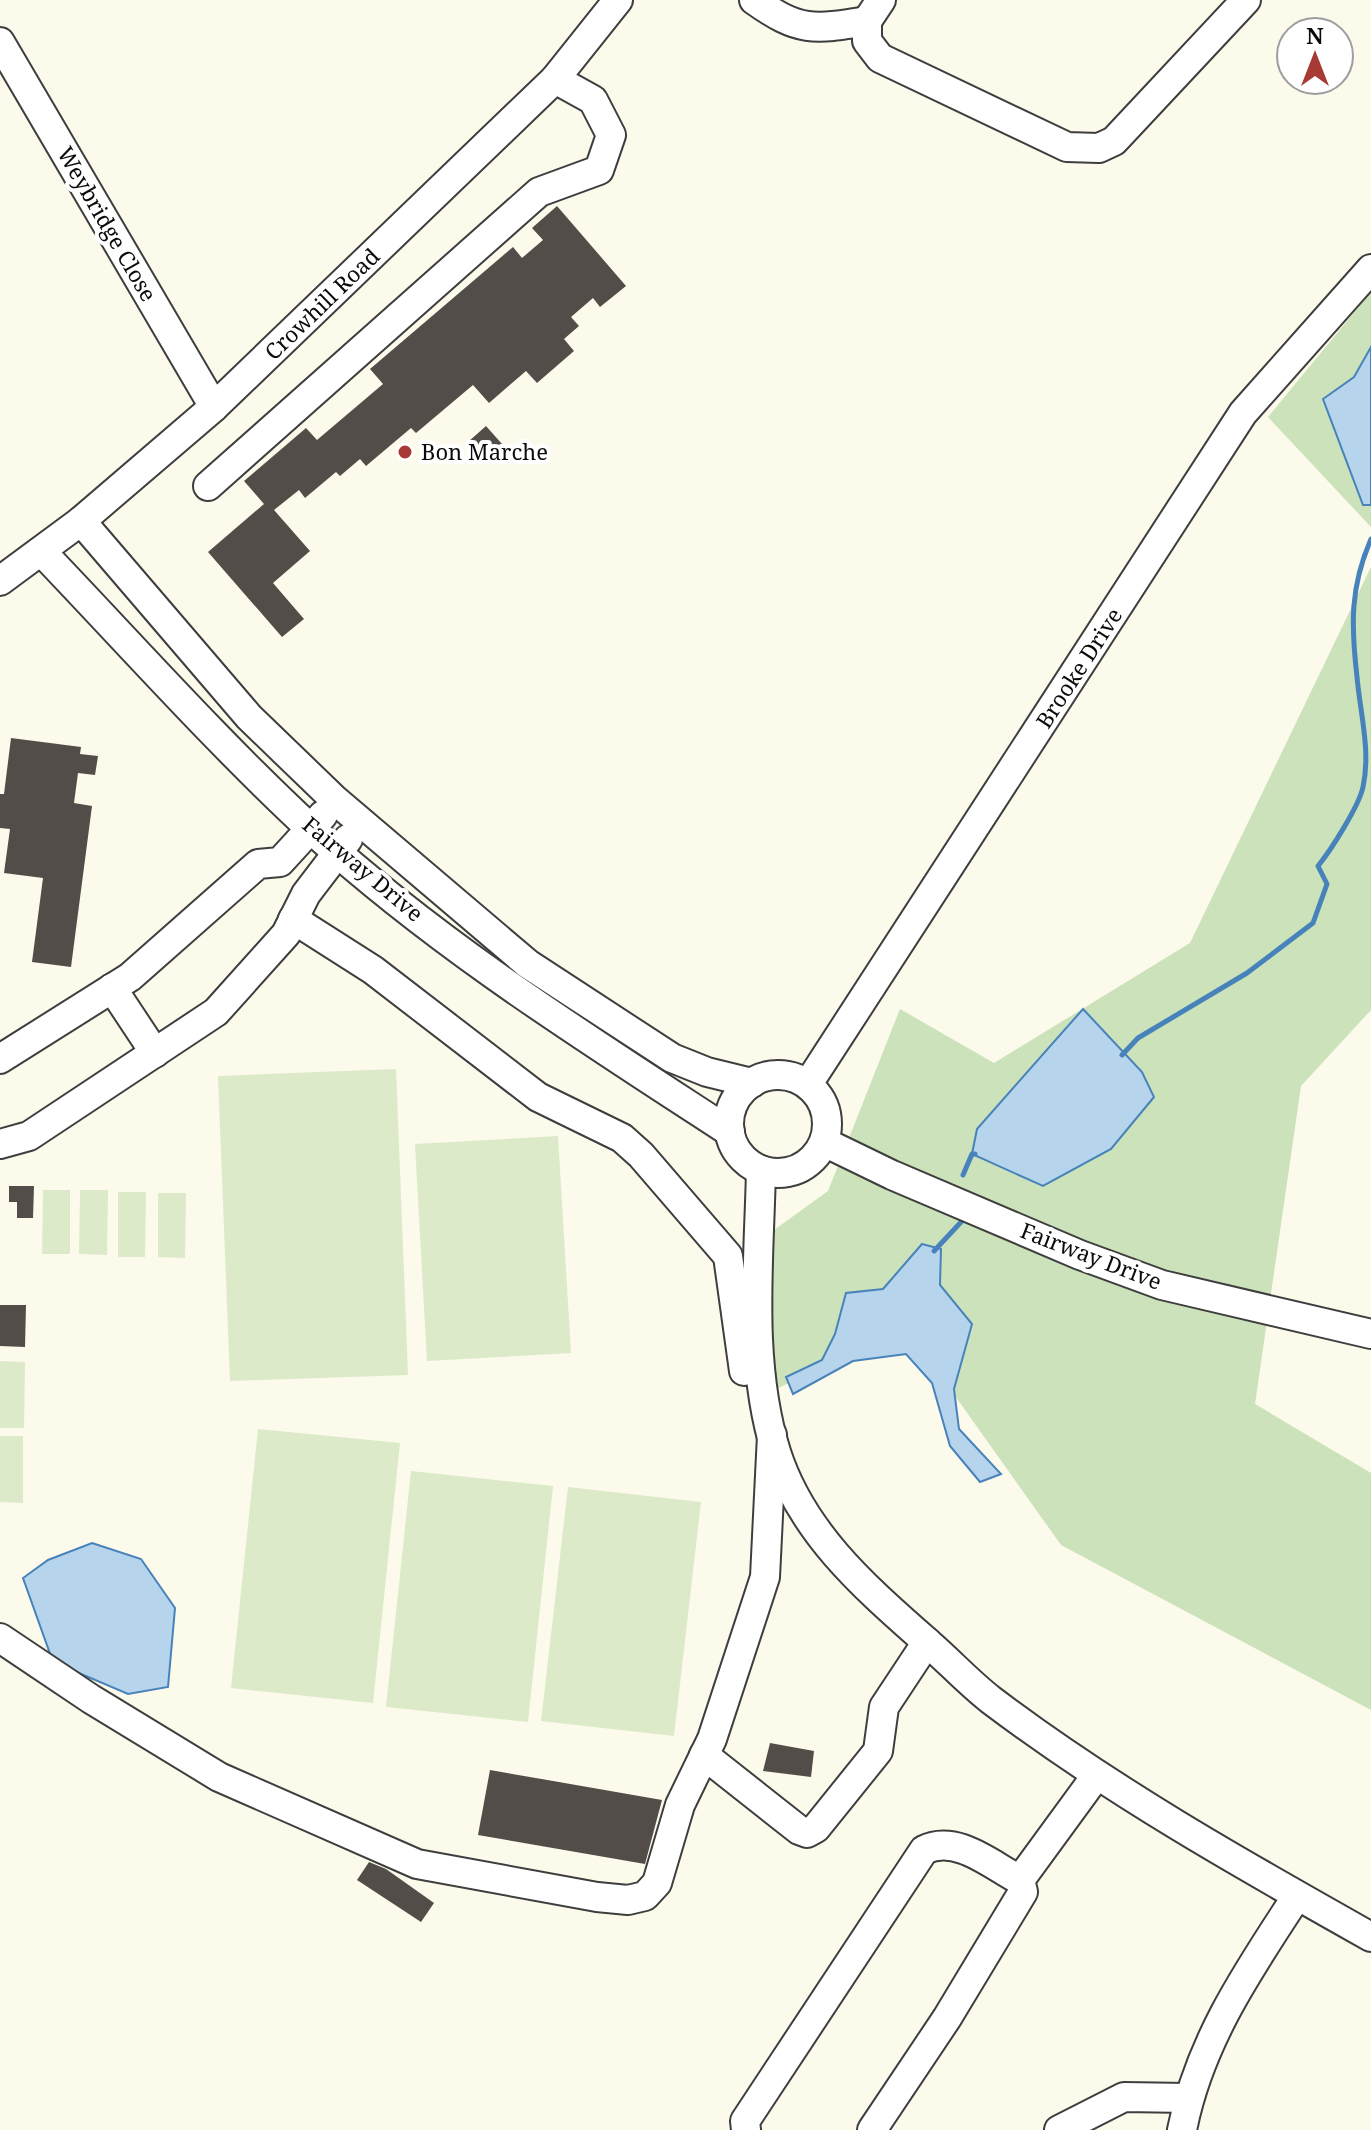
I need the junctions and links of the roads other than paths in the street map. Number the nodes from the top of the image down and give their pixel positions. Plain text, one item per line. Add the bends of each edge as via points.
1 (618, 0) edge
2 (754, 0) edge
3 (1246, 0) edge
4 (874, 10) edge
5 (0, 42) edge
6 (555, 79) junction
7 (1371, 269) edge
8 (214, 407) junction
9 (208, 486) dead end
10 (81, 521) junction
11 (41, 551) junction
12 (0, 581) edge
13 (335, 800) junction
14 (362, 823) junction
15 (312, 829) junction
16 (338, 852) junction
17 (293, 919) junction
18 (112, 988) junction
19 (155, 1053) junction
20 (0, 1059) edge
21 (752, 1083) junction
22 (808, 1084) junction
23 (730, 1132) junction
24 (824, 1142) junction
25 (0, 1144) edge
26 (761, 1170) junction
27 (1371, 1334) edge
28 (772, 1435) junction
29 (770, 1476) junction
30 (0, 1638) edge
31 (927, 1642) junction
32 (704, 1755) junction
33 (1096, 1776) junction
34 (1020, 1880) junction
35 (1297, 1896) junction
36 (1371, 1937) edge
37 (1188, 2098) junction
38 (746, 2130) edge
39 (872, 2130) edge
40 (1059, 2130) edge
41 (1182, 2130) edge

1 - 6 street, Crowhill Road
2 - 4 street via 800,27 814,29
3 - 4 street via 1148,107 1114,141 1099,148 1067,147 880,58 867,41
5 - 8 street, Weybridge Close
6 - 8 street, Crowhill Road
6 - 9 street via 593,100 611,135 599,170 539,192
7 - 22 street, Brooke Drive via 1243,413
8 - 10 street, Crowhill Road
10 - 11 street, Crowhill Road
10 - 13 street, Fairway Drive via 249,717
11 - 12 street, Crowhill Road
11 - 15 street, Fairway Drive
13 - 14 street, Fairway Drive
13 - 15 street
14 - 16 street
14 - 21 street, Fairway Drive via 528,964 672,1058
15 - 16 street, Fairway Drive
15 - 18 street via 280,862 258,864
16 - 17 street
16 - 23 street, Fairway Drive via 514,991
17 - 19 street via 286,934 216,1012
17 - 29 street via 373,970 538,1097 622,1138 713,1236 728,1256 745,1383
18 - 19 street
18 - 20 street
19 - 25 street via 29,1136
21 - 22 street via 778,1075
21 - 23 street via 733,1104
22 - 24 street via 825,1109
23 - 26 street via 740,1155
24 - 26 street via 798,1169
24 - 27 street, Fairway Drive via 1080,1255 1162,1285
26 - 28 street via 757,1341
28 - 29 street
28 - 31 street via 786,1478 809,1521 862,1585
29 - 32 street via 765,1577
30 - 32 street via 219,1777 417,1864 597,1897 628,1900 645,1896 657,1883 680,1805
31 - 32 street via 884,1707 878,1751 807,1833
31 - 33 street via 988,1698
33 - 34 street
33 - 35 street
34 - 38 street via 956,1844 924,1850 745,2121
34 - 39 street via 1023,1892
35 - 36 street
35 - 37 street via 1214,2031
37 - 40 street via 1124,2097
37 - 41 street

